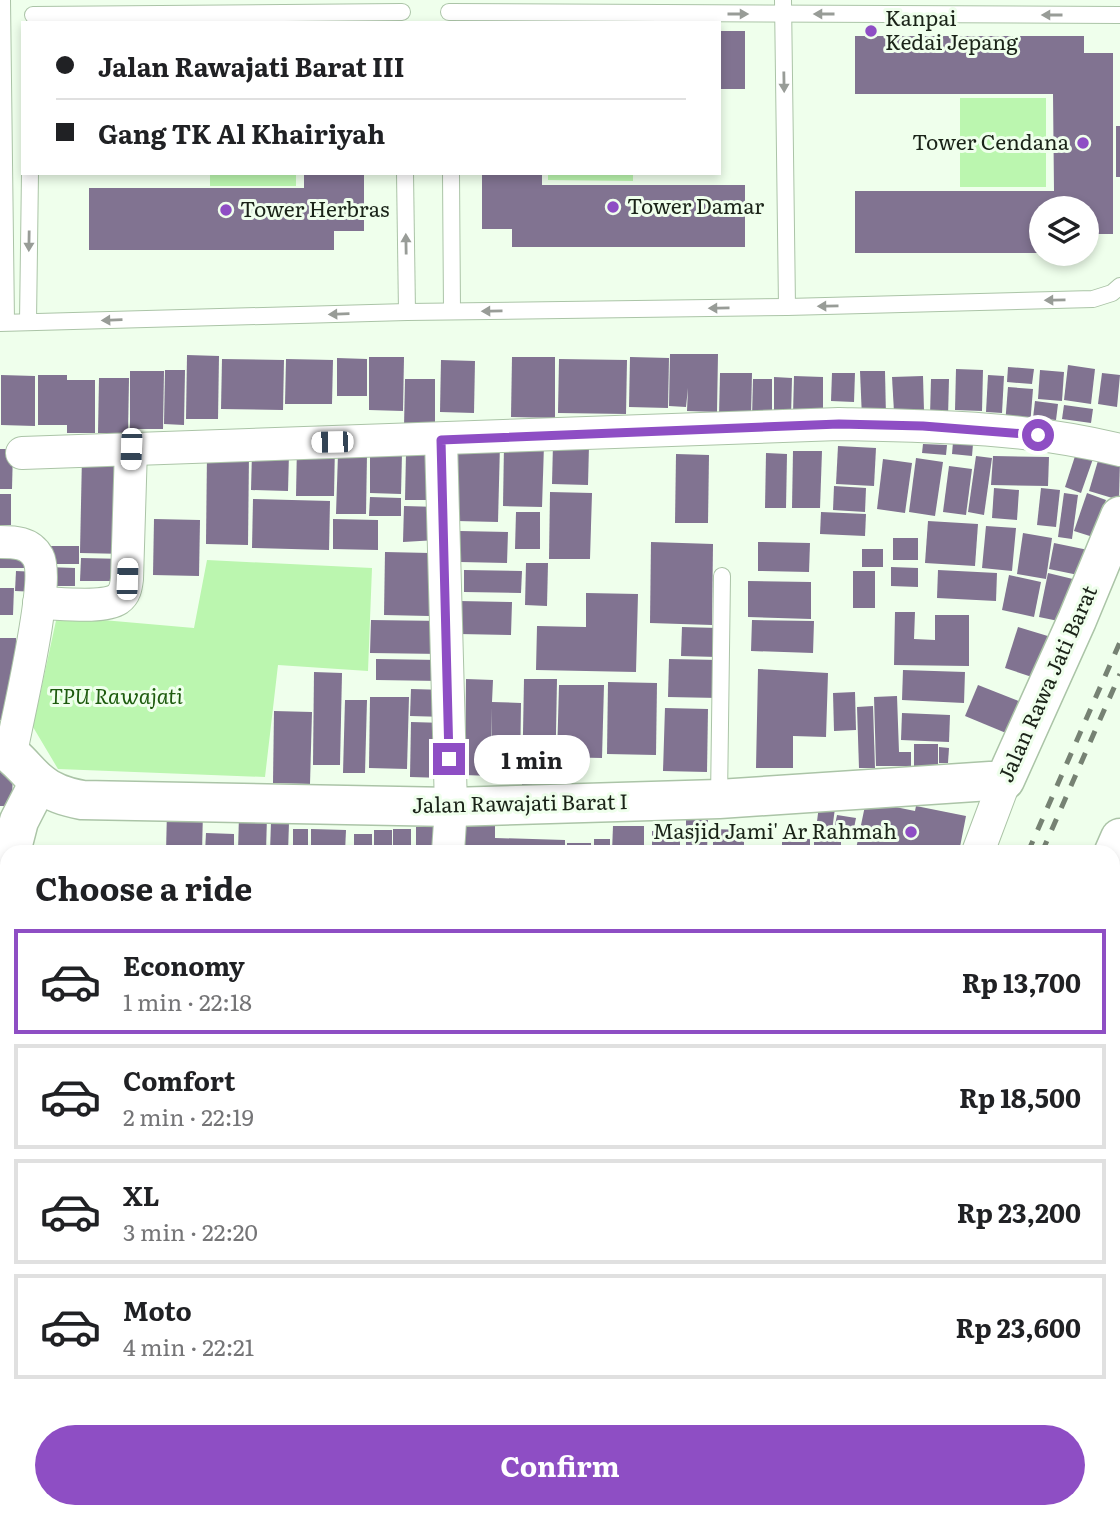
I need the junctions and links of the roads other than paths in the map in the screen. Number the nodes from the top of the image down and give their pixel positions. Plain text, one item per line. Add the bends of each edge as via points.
1 (2, 0) edge
2 (783, 7) edge
3 (933, 7) edge
4 (402, 11) edge
5 (33, 12) edge
6 (449, 12) edge
7 (1120, 15) edge
8 (30, 175) edge
9 (405, 175) edge
10 (450, 175) edge
11 (1120, 286) edge
12 (787, 307) junction
13 (407, 312) junction
14 (452, 312) junction
15 (28, 322) junction
16 (3, 323) edge
17 (441, 440) junction
18 (131, 449) junction
19 (1120, 450) edge
20 (22, 453) dead end
21 (1120, 516) edge
22 (0, 542) edge
23 (722, 576) dead end
24 (40, 603) junction
25 (6, 750) edge
26 (1005, 780) junction
27 (39, 782) junction
28 (719, 799) junction
29 (451, 807) junction
30 (13, 845) edge
31 (448, 845) edge
32 (981, 845) edge

1 - 16 lane
3 -> 2 lane
6 -> 2 lane
2 -> 12 lane
7 -> 3 lane
4 - 5 lane
8 -> 15 lane
13 -> 9 lane
10 - 14 lane
11 -> 12 lane via 1094,299
12 -> 14 lane
13 - 14 lane
13 -> 15 lane
15 - 16 lane
17 - 18 street
17 - 19 street via 839,424 1015,432
17 - 29 street
18 - 20 street
18 - 24 street via 125,592 104,603
21 - 26 street, Jalan Rawa Jati Barat
22 - 24 street via 26,545 39,558
23 - 28 lane
24 - 25 street
25 - 27 street, Jalan Rawajati Barat I
26 - 28 street, Jalan Rawajati Barat I
26 - 32 street, Jalan Rawa Jati Barat
27 - 29 street, Jalan Rawajati Barat I via 82,800
27 - 30 street
28 - 29 street, Jalan Rawajati Barat I
29 - 31 street

